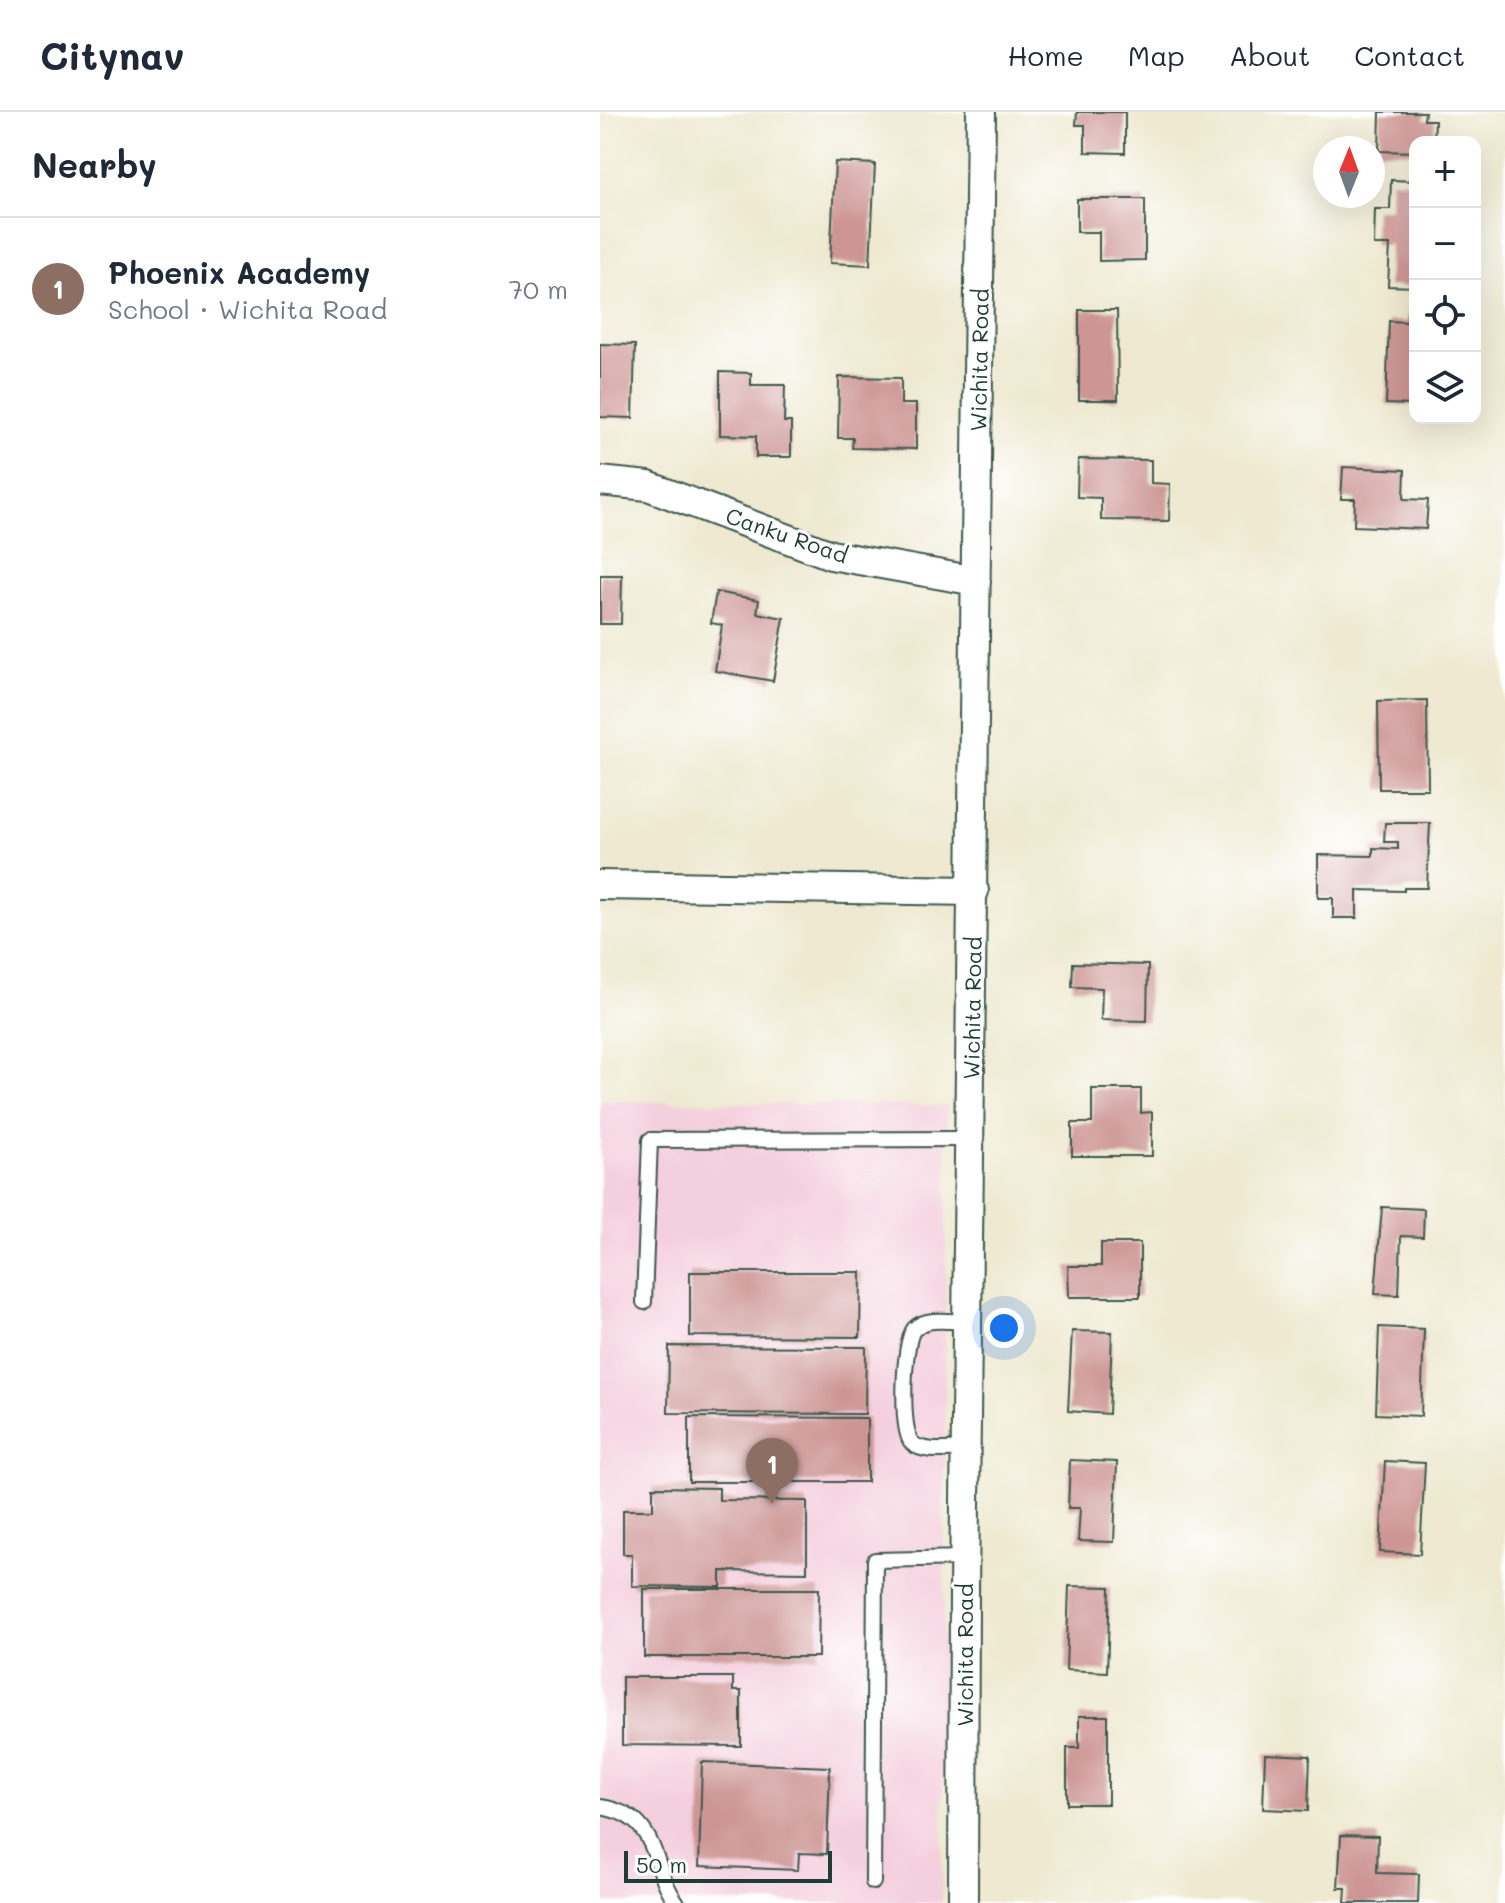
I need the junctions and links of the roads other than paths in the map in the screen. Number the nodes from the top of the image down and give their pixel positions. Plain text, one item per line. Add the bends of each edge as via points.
1 (981, 112) edge
2 (600, 481) edge
3 (976, 581) junction
4 (600, 885) edge
5 (974, 891) junction
6 (970, 1139) junction
7 (644, 1302) dead end
8 (968, 1322) junction
9 (966, 1449) junction
10 (965, 1558) junction
11 (600, 1807) edge
12 (873, 1882) dead end
13 (677, 1903) edge
14 (963, 1903) edge

1 - 3 street, Wichita Road
2 - 3 street, Canku Road via 648,486 831,555
3 - 5 street, Wichita Road
4 - 5 street
5 - 6 street, Wichita Road
6 - 7 lane via 650,1140
6 - 8 street, Wichita Road
8 - 9 street, Wichita Road
8 - 9 lane via 926,1321 914,1329 908,1343 905,1419 910,1442 922,1449
9 - 10 street, Wichita Road
10 - 12 lane via 875,1560
10 - 14 street, Wichita Road
11 - 13 lane via 629,1817 649,1836

